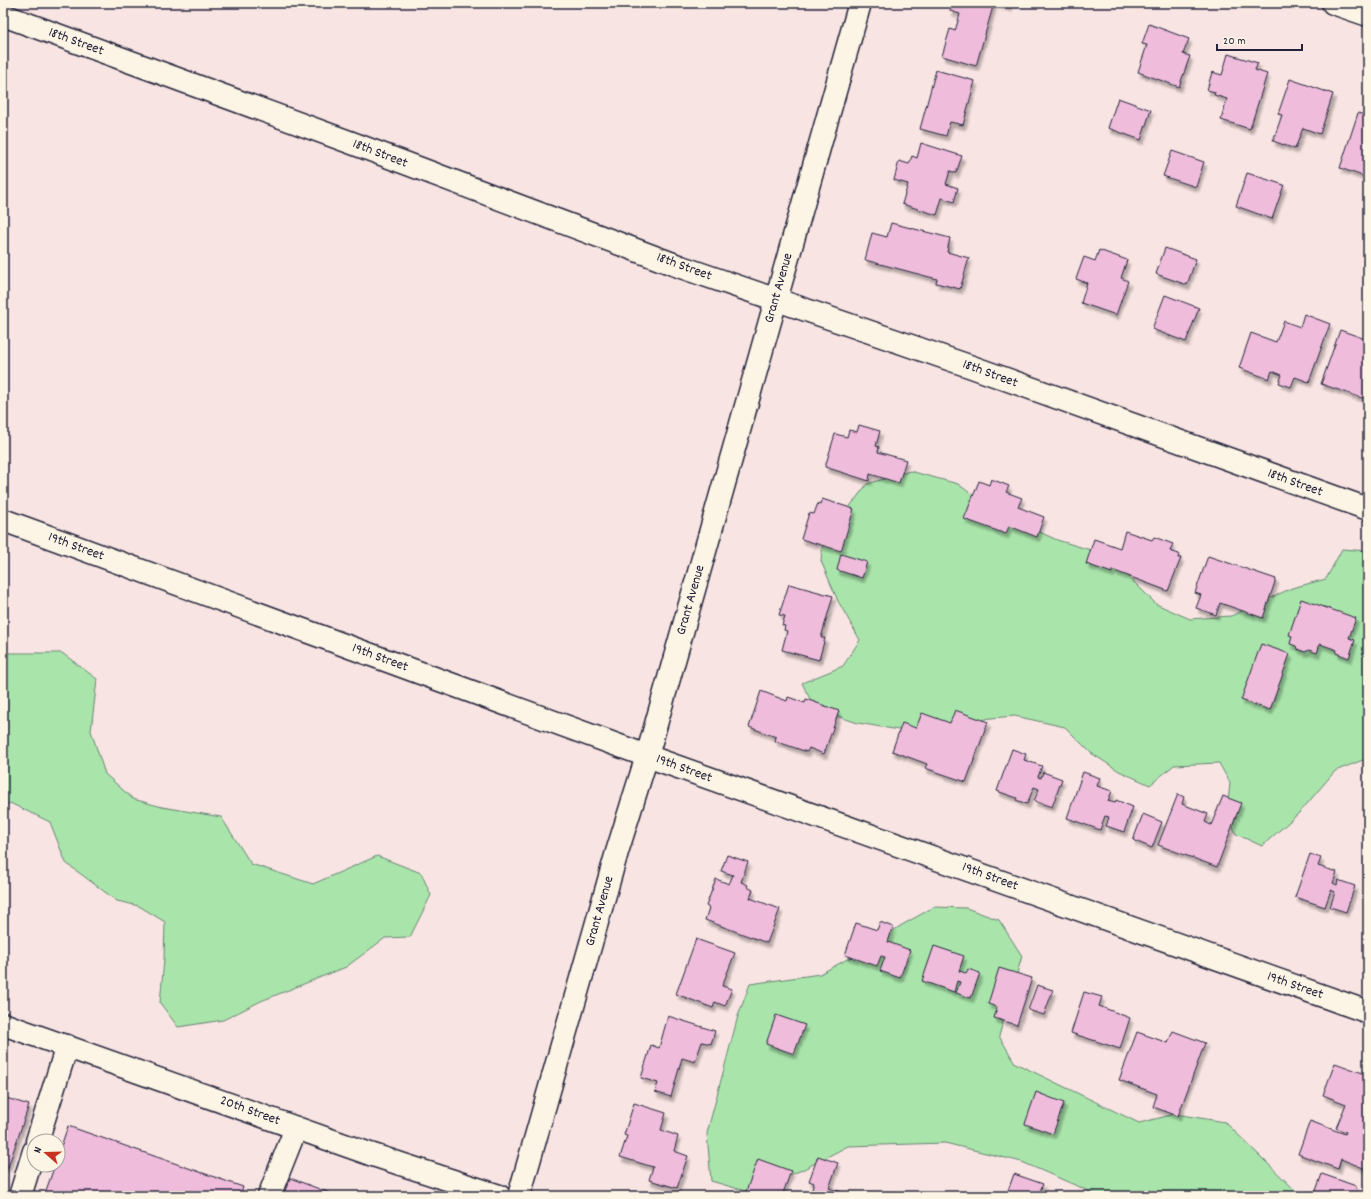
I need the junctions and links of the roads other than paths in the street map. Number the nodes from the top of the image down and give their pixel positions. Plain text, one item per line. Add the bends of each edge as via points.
1 (860, 3) edge
2 (1333, 3) edge
3 (3, 15) edge
4 (1368, 15) edge
5 (776, 300) junction
6 (1368, 509) edge
7 (3, 520) edge
8 (647, 756) junction
9 (1368, 1012) edge
10 (3, 1024) edge
11 (67, 1046) junction
12 (296, 1128) junction
13 (40, 1133) edge
14 (27, 1173) edge
15 (20, 1196) edge
16 (269, 1196) edge
17 (499, 1196) edge
18 (519, 1196) edge

1 - 5 street, Grant Avenue
2 - 4 street
3 - 5 street, 18th Street
5 - 6 street, 18th Street
5 - 8 street, Grant Avenue
7 - 8 street, 19th Street
8 - 9 street, 19th Street
8 - 18 street, Grant Avenue
10 - 11 street, 20th Street
11 - 12 street, 20th Street
11 - 13 street
12 - 16 street
12 - 17 street, 20th Street
14 - 15 street

